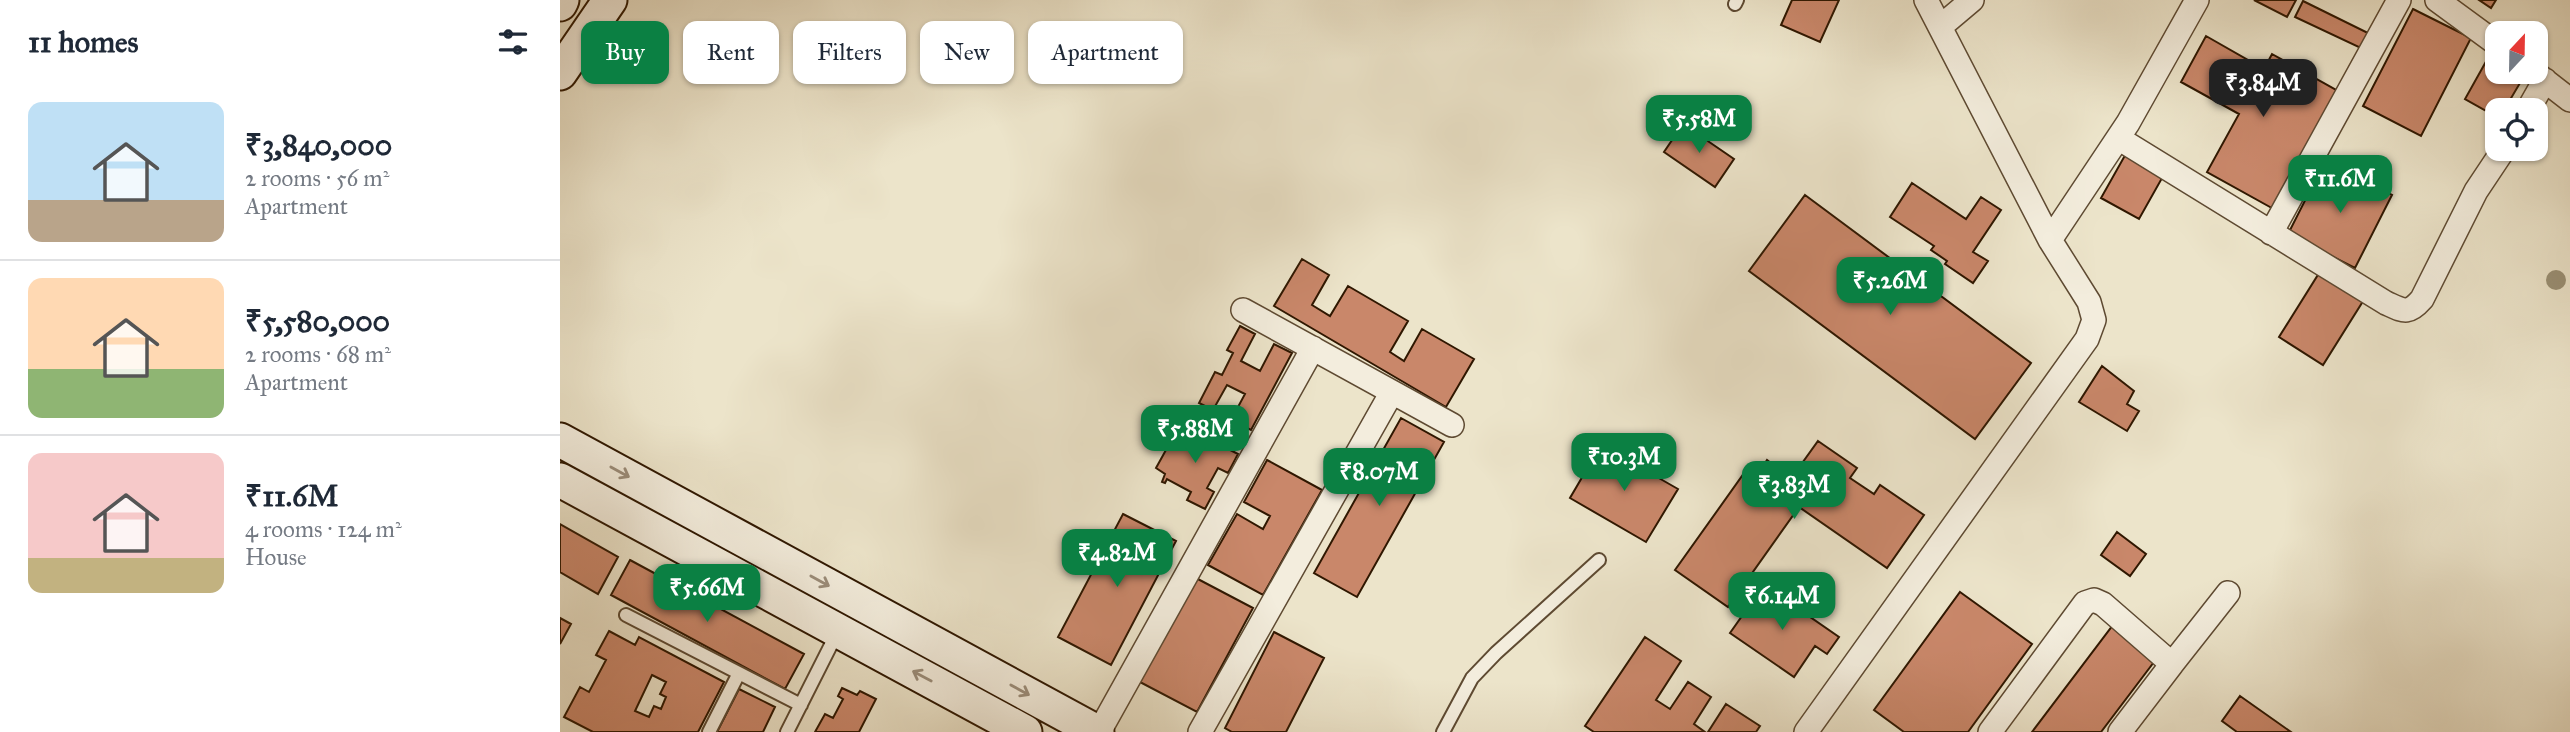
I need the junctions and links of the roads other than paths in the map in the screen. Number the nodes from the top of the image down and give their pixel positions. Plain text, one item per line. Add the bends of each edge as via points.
1 (610, 0) edge
2 (1926, 0) edge
3 (1972, 0) edge
4 (2197, 0) edge
5 (2399, 0) edge
6 (2437, 0) edge
7 (1940, 27) junction
8 (2485, 35) edge
9 (560, 73) edge
10 (2548, 82) edge
11 (2570, 100) edge
12 (2118, 138) junction
13 (2496, 161) edge
14 (2271, 233) junction
15 (2049, 240) junction
16 (1242, 310) dead end
17 (1313, 348) junction
18 (1392, 392) junction
19 (1452, 425) dead end
20 (560, 440) edge
21 (560, 480) edge
22 (1599, 560) dead end
23 (2228, 593) dead end
24 (626, 615) dead end
25 (838, 631) junction
26 (2172, 664) junction
27 (738, 673) junction
28 (801, 705) junction
29 (709, 732) edge
30 (787, 732) edge
31 (1025, 732) edge
32 (1098, 732) edge
33 (1200, 732) edge
34 (1443, 732) edge
35 (1806, 732) edge
36 (1990, 732) edge
37 (2120, 732) edge

1 - 9 street
2 - 7 street
3 - 7 street
4 - 12 street
5 - 14 street
6 - 8 street
7 - 15 street
10 - 11 street
12 - 14 street
12 - 15 street
13 - 14 street via 2413,309 2404,311 2386,303
15 - 35 street via 2089,302 2094,320 2087,339
16 - 17 street
17 - 18 street
17 - 32 street
18 - 19 street
18 - 33 street
20 -> 32 street
21 - 25 street
22 - 34 lane via 1472,678
23 - 26 street
24 - 27 lane
25 - 28 lane
31 -> 25 street
26 - 36 street via 2103,604 2085,603
26 - 37 street
27 - 28 lane
27 - 29 lane
28 - 30 lane

